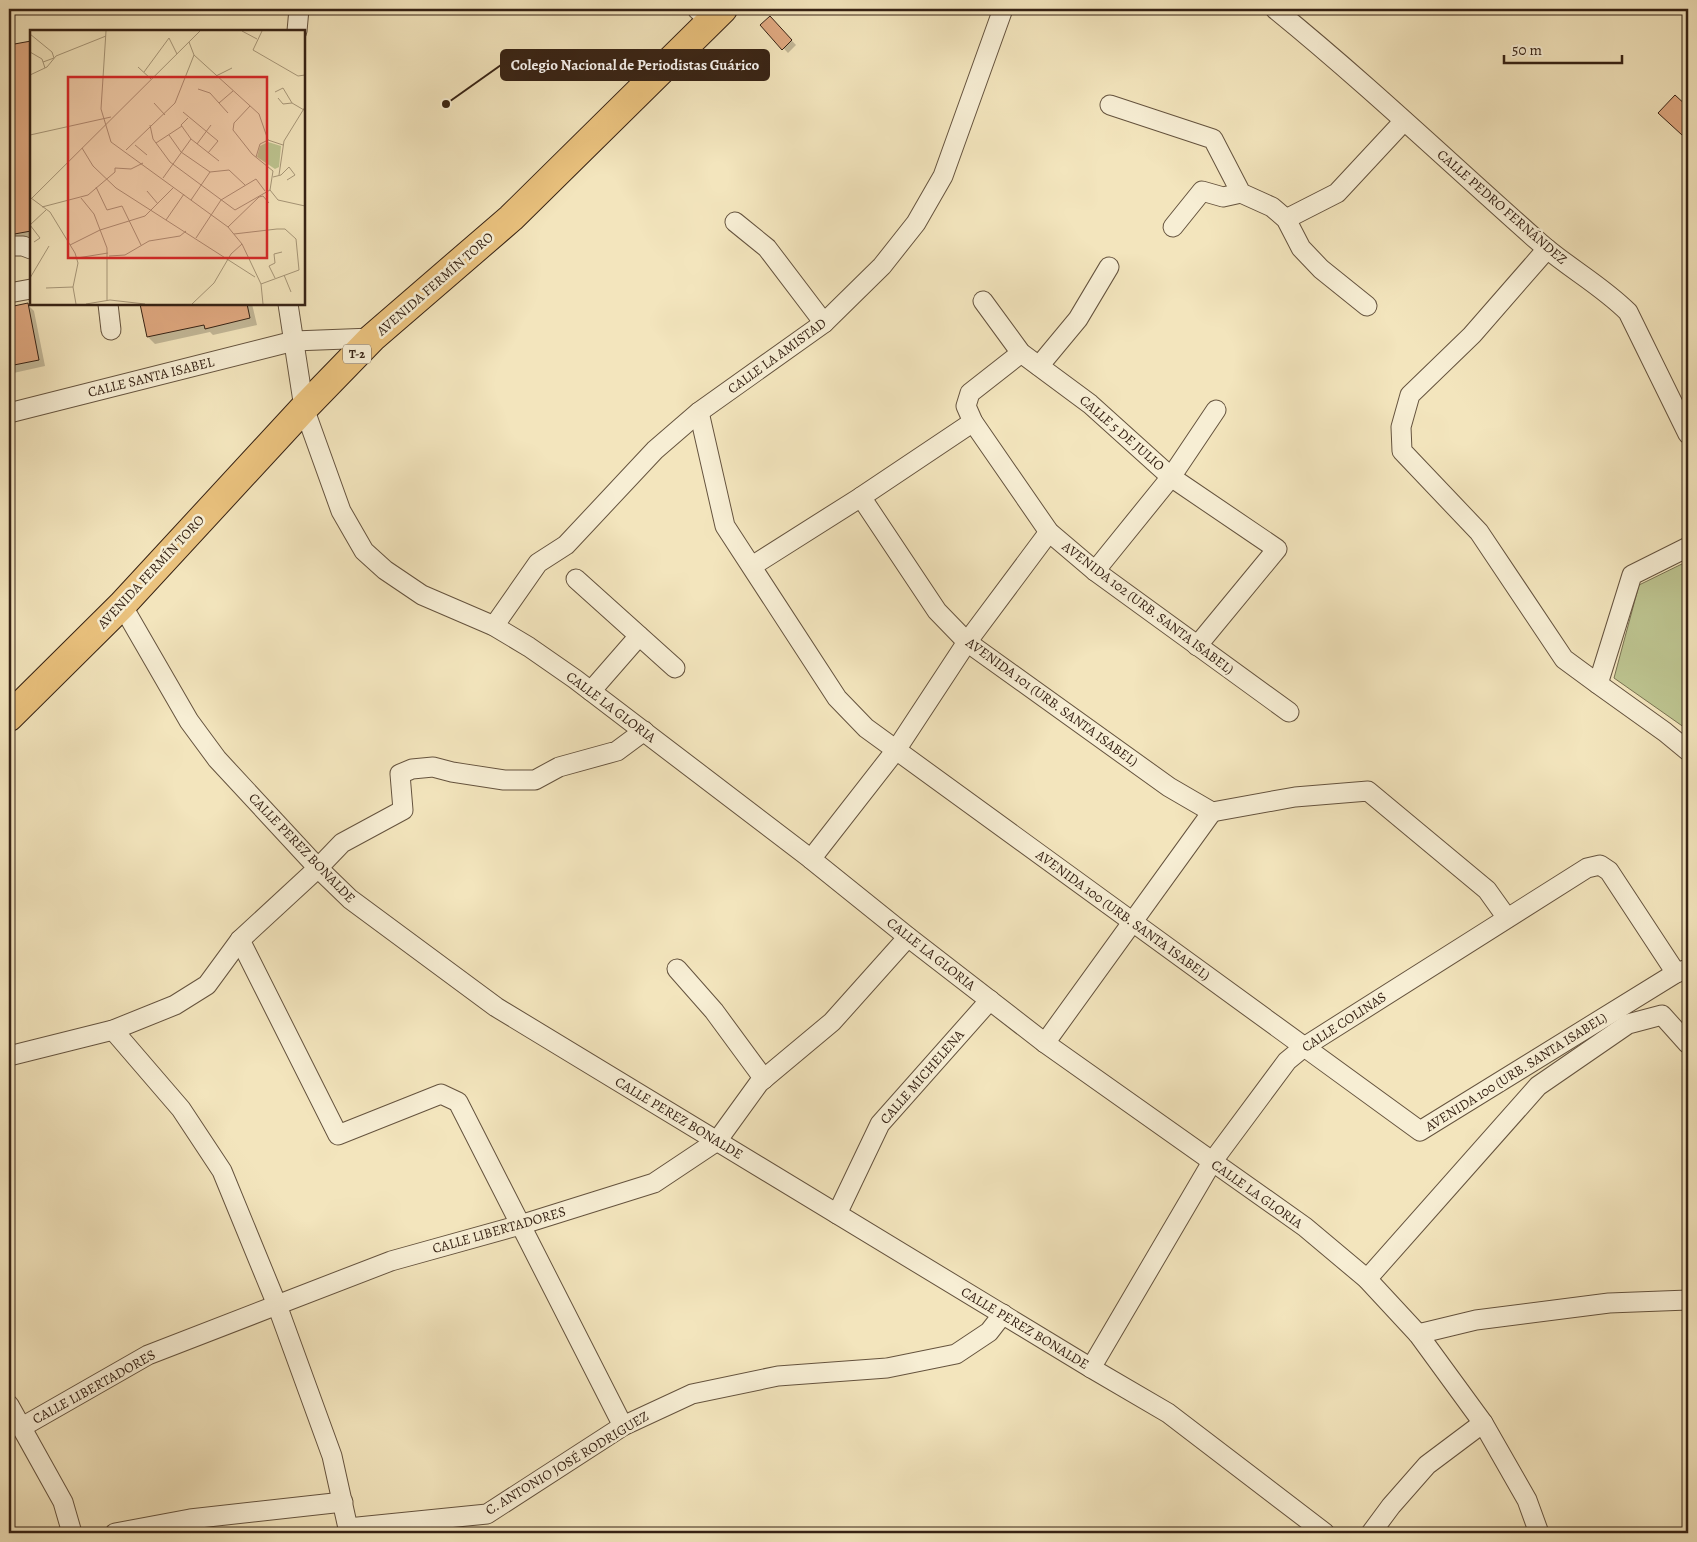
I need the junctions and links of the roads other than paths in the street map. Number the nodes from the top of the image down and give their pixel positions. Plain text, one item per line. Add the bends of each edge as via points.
1 (299, 9) edge
2 (1003, 9) edge
3 (1275, 9) edge
4 (710, 13) edge
5 (297, 30) edge
6 (1110, 105) dead end
7 (1404, 121) junction
8 (1242, 193) junction
9 (1286, 219) junction
10 (735, 222) dead end
11 (1173, 227) dead end
12 (9, 246) edge
13 (30, 249) edge
14 (1547, 249) junction
15 (1109, 267) dead end
16 (30, 289) edge
17 (9, 293) edge
18 (982, 301) dead end
19 (108, 305) edge
20 (288, 305) edge
21 (1368, 306) dead end
22 (824, 324) junction
23 (111, 330) dead end
24 (372, 338) junction
25 (294, 341) junction
26 (1021, 353) junction
27 (1039, 366) junction
28 (304, 408) junction
29 (1216, 410) dead end
30 (699, 412) junction
31 (9, 413) edge
32 (973, 422) junction
33 (1688, 434) edge
34 (1171, 477) junction
35 (862, 497) junction
36 (1049, 532) junction
37 (1688, 547) edge
38 (752, 566) junction
39 (1096, 571) junction
40 (576, 579) dead end
41 (122, 604) junction
42 (494, 626) junction
43 (640, 636) junction
44 (967, 642) junction
45 (1197, 646) junction
46 (675, 668) dead end
47 (1598, 684) junction
48 (591, 691) junction
49 (1289, 712) dead end
50 (9, 717) edge
51 (644, 731) junction
52 (896, 750) junction
53 (1688, 751) edge
54 (1212, 812) junction
55 (811, 859) junction
56 (318, 868) junction
57 (1506, 918) junction
58 (1132, 922) junction
59 (908, 937) junction
60 (240, 940) junction
61 (678, 969) dead end
62 (1682, 971) edge
63 (990, 1000) junction
64 (114, 1030) junction
65 (1045, 1043) junction
66 (1688, 1044) edge
67 (1304, 1046) junction
68 (9, 1056) edge
69 (764, 1079) junction
70 (717, 1141) junction
71 (1212, 1162) junction
72 (837, 1214) junction
73 (520, 1225) junction
74 (1368, 1279) junction
75 (1688, 1300) edge
76 (277, 1305) junction
77 (1003, 1314) junction
78 (1418, 1334) junction
79 (1091, 1368) junction
80 (9, 1405) edge
81 (1483, 1423) junction
82 (623, 1426) junction
83 (22, 1427) junction
84 (343, 1502) junction
85 (348, 1530) edge
86 (72, 1533) edge
87 (115, 1533) edge
88 (1325, 1533) edge
89 (1371, 1533) edge
90 (1539, 1533) edge

1 - 5 street
2 - 22 street, CALLE LA AMISTAD via 943,176 916,223 882,266
3 - 7 street, CALLE PEDRO FERNÁNDEZ
4 - 24 highway, AVENIDA FERMÍN TORO / T-2 via 511,218
6 - 8 street via 1213,140
7 - 9 street via 1337,193
7 - 14 street, CALLE PEDRO FERNÁNDEZ
8 - 9 street via 1272,207
8 - 11 street via 1223,197 1202,192
9 - 21 street via 1301,248 1320,269
10 - 22 street via 767,248
12 - 13 street
14 - 33 street, CALLE PEDRO FERNÁNDEZ via 1612,296 1628,312
14 - 47 street via 1472,335 1410,395 1400,427 1402,451 1479,532 1564,659
15 - 27 street via 1078,319
16 - 17 street
18 - 26 street, CALLE 5 DE JULIO
19 - 23 street
20 - 25 street, CALLE LA GLORIA
22 - 30 street, CALLE LA AMISTAD
24 - 25 street, CALLE SANTA ISABEL
24 - 28 highway, AVENIDA FERMÍN TORO / T-2
25 - 28 street, CALLE LA GLORIA
25 - 31 street, CALLE SANTA ISABEL
26 - 27 street, CALLE 5 DE JULIO
26 - 32 street, AVENIDA 102 (URB. SANTA ISABEL) via 970,393 966,406
27 - 34 street, CALLE 5 DE JULIO via 1090,404
28 - 41 highway, AVENIDA FERMÍN TORO / T-2
28 - 42 street, CALLE LA GLORIA via 341,511 364,551 422,595
29 - 34 street
30 - 38 street, AVENIDA 100 (URB. SANTA ISABEL) via 725,526
30 - 42 street, CALLE LA AMISTAD via 655,450 566,545 538,563
32 - 35 street
32 - 36 street, AVENIDA 102 (URB. SANTA ISABEL)
34 - 39 street
34 - 45 street, CALLE 5 DE JULIO via 1277,549
35 - 38 street
35 - 44 street, AVENIDA 101 (URB. SANTA ISABEL) via 937,611
36 - 39 street, AVENIDA 102 (URB. SANTA ISABEL)
36 - 44 street
37 - 47 street via 1632,575
38 - 52 street, AVENIDA 100 (URB. SANTA ISABEL) via 837,698 866,728
39 - 45 street, AVENIDA 102 (URB. SANTA ISABEL)
40 - 43 street
41 - 50 highway, AVENIDA FERMÍN TORO / T-2
41 - 56 street, CALLE PEREZ BONALDE via 189,721 217,759
42 - 48 street, CALLE LA GLORIA
43 - 46 street
43 - 48 street
44 - 52 street
44 - 54 street, AVENIDA 101 (URB. SANTA ISABEL) via 1169,787
45 - 49 street, AVENIDA 102 (URB. SANTA ISABEL)
47 - 53 street
48 - 51 street, CALLE LA GLORIA
51 - 55 street, CALLE LA GLORIA
51 - 56 street via 617,751 559,767 534,780 504,780 433,766 400,774 403,810 342,843
52 - 55 street
52 - 58 street, AVENIDA 100 (URB. SANTA ISABEL)
54 - 57 street via 1295,797 1368,791 1487,890
54 - 58 street
55 - 59 street, CALLE LA GLORIA
56 - 60 street
56 - 70 street, CALLE PEREZ BONALDE via 350,898 496,1007
57 - 62 street, CALLE COLINAS via 1587,868 1600,865 1609,870
57 - 67 street, CALLE COLINAS
58 - 65 street
58 - 67 street, AVENIDA 100 (URB. SANTA ISABEL)
59 - 63 street, CALLE LA GLORIA
59 - 69 street, CALLE LIBERTADORES via 832,1022
60 - 64 street via 207,985 175,1005
60 - 73 street via 338,1135 441,1094 458,1102
61 - 69 street
62 - 67 street, AVENIDA 100 (URB. SANTA ISABEL) via 1420,1131
63 - 65 street, CALLE LA GLORIA
63 - 72 street, CALLE MICHELENA via 880,1124
64 - 68 street
64 - 76 street via 181,1109 222,1171
65 - 71 street, CALLE LA GLORIA
66 - 74 street via 1662,1015 1628,1024 1538,1086
67 - 71 street, CALLE COLINAS via 1287,1061
69 - 70 street, CALLE LIBERTADORES
70 - 72 street, CALLE PEREZ BONALDE
70 - 73 street, CALLE LIBERTADORES via 654,1183
71 - 74 street, CALLE LA GLORIA via 1305,1227
71 - 79 street, CALLE COLINAS
72 - 77 street, CALLE PEREZ BONALDE
73 - 76 street, CALLE LIBERTADORES via 391,1261
73 - 82 street
74 - 78 street, CALLE LA GLORIA
75 - 78 street via 1609,1303 1476,1320
76 - 83 street, CALLE LIBERTADORES via 148,1355
76 - 84 street via 332,1456
77 - 79 street, CALLE PEREZ BONALDE
77 - 82 street, C. ANTONIO JOSÉ RODRIGUEZ via 989,1332 956,1354 887,1368 778,1376 692,1394
78 - 81 street, CALLE LA GLORIA
79 - 88 street, CALLE PEREZ BONALDE via 1168,1413
80 - 83 street
81 - 89 street via 1427,1465
81 - 90 street, CALLE LA GLORIA via 1527,1500
82 - 85 street, C. ANTONIO JOSÉ RODRIGUEZ via 486,1514
83 - 86 street via 63,1502
84 - 85 street
84 - 87 street via 190,1519

